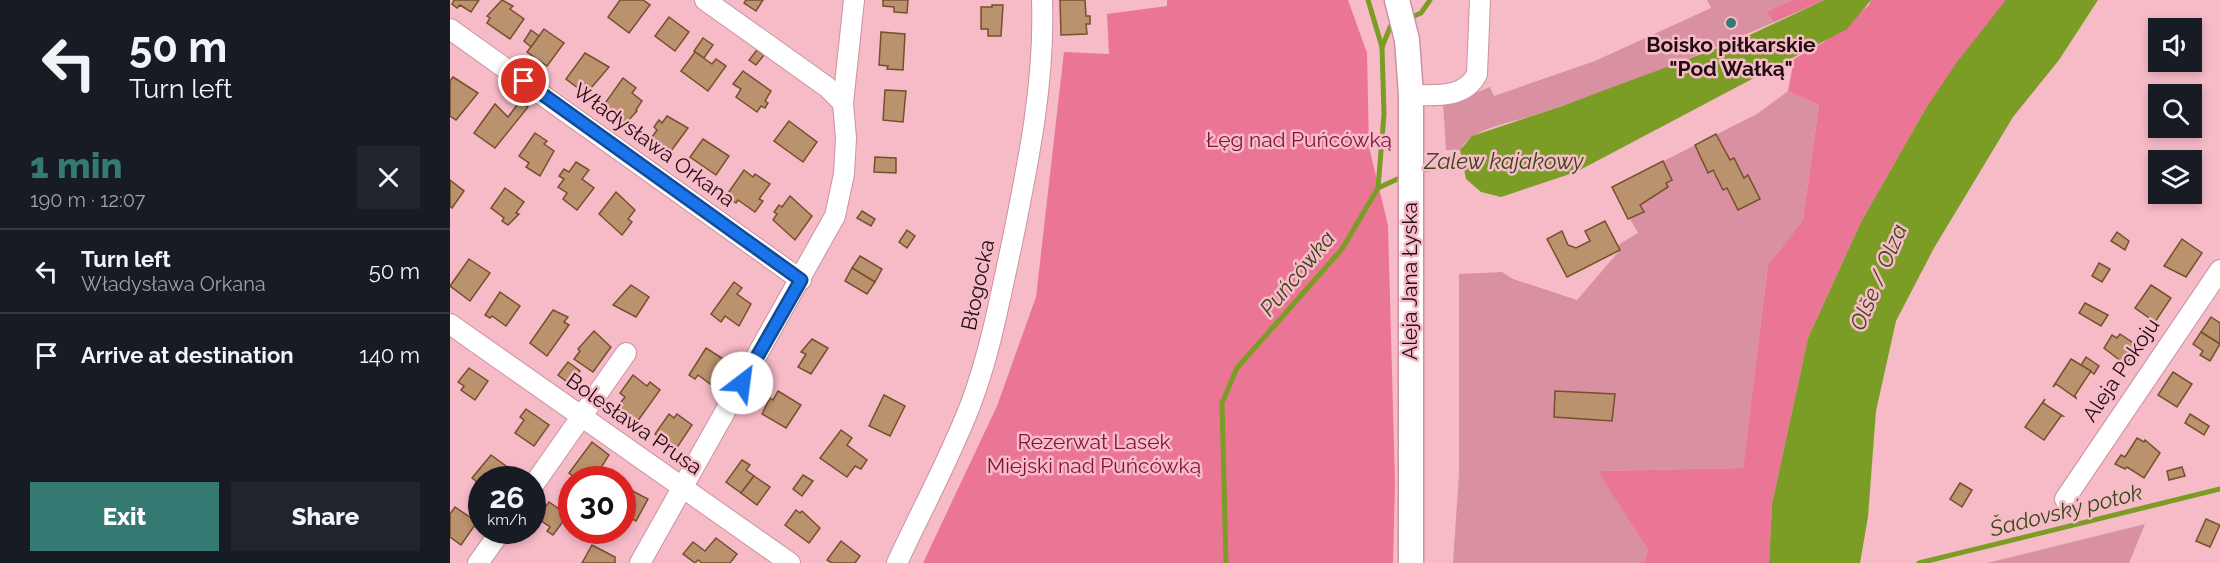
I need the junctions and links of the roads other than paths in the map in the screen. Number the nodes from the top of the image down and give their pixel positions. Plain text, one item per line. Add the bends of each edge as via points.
1 (705, 0) edge
2 (854, 0) edge
3 (1042, 0) edge
4 (1480, 0) edge
5 (1399, 5) edge
6 (450, 29) edge
7 (1411, 95) junction
8 (843, 103) junction
9 (2220, 270) edge
10 (801, 280) junction
11 (450, 324) edge
12 (626, 354) dead end
13 (582, 418) junction
14 (546, 468) edge
15 (682, 487) junction
16 (2064, 499) dead end
17 (492, 544) edge
18 (478, 563) edge
19 (640, 563) edge
20 (790, 563) edge
21 (897, 563) edge
22 (1411, 563) edge

1 - 8 street via 827,87
2 - 8 street
3 - 21 street, Błogocka via 1038,91 993,336 970,407
4 - 7 street via 1477,74 1473,83 1455,93
5 - 7 street, Aleja Jana Łyska via 1407,40
6 - 10 street, Władysława Orkana
7 - 22 street, Aleja Jana Łyska
8 - 10 street via 846,155 838,206
9 - 16 street, Aleja Pokoju
10 - 15 street
11 - 13 street, Bolesława Prusa
12 - 13 street
13 - 14 street
13 - 15 street, Bolesława Prusa
15 - 19 street
15 - 20 street, Bolesława Prusa
17 - 18 street

